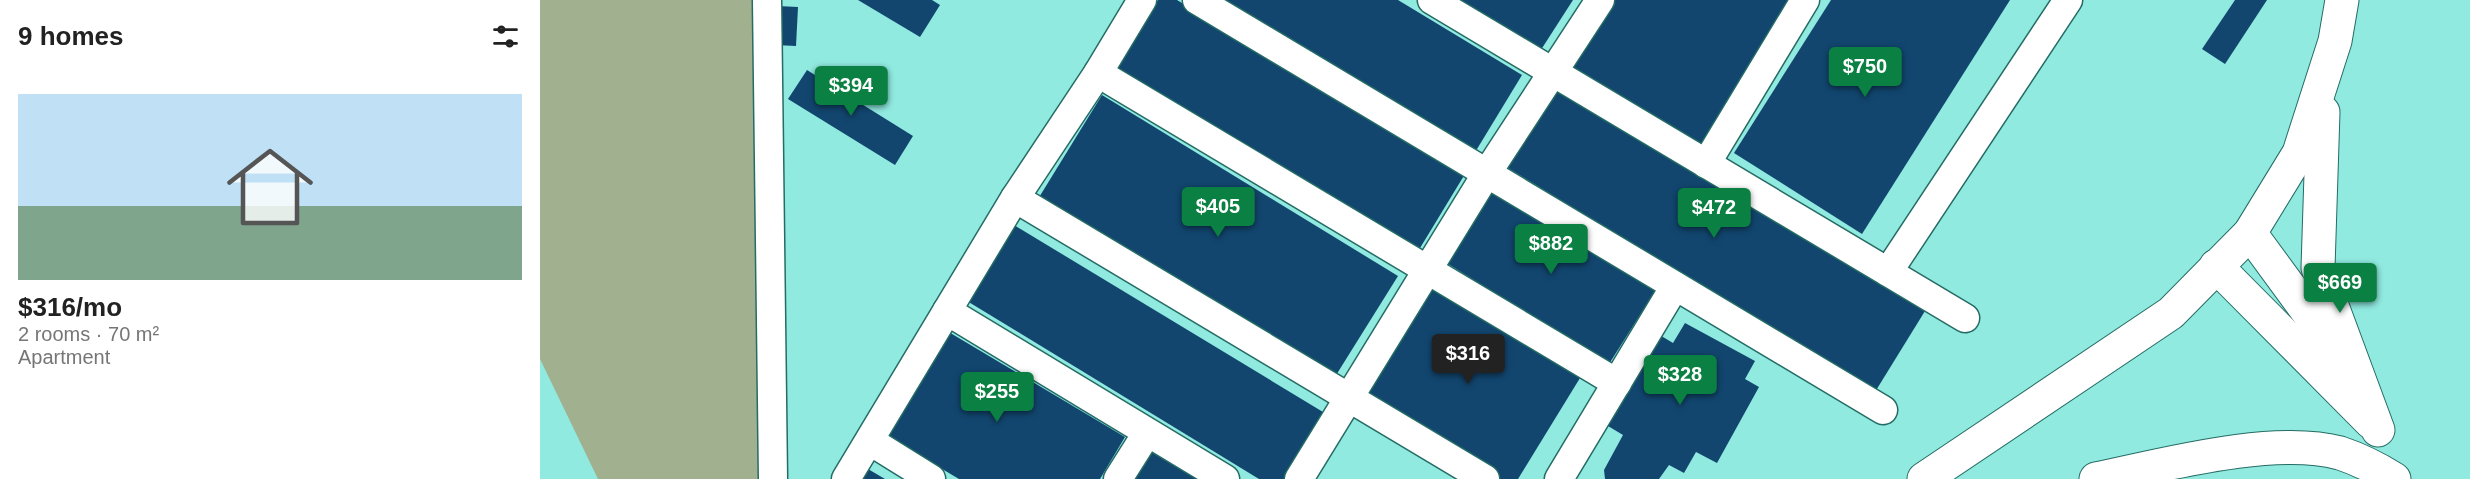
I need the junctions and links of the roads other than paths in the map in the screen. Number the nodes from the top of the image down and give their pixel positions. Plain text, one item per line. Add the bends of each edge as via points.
1 (767, 0) edge
2 (1142, 0) edge
3 (1197, 0) edge
4 (1432, 0) edge
5 (1600, 0) edge
6 (1805, 0) edge
7 (2068, 0) edge
8 (2342, 0) edge
9 (1552, 72) junction
10 (1098, 73) junction
11 (2323, 79) junction
12 (1706, 164) junction
13 (1487, 173) junction
14 (1015, 198) junction
15 (2250, 233) junction
16 (2216, 266) junction
17 (1427, 269) junction
18 (1888, 272) junction
19 (1676, 286) junction
20 (947, 311) junction
21 (1965, 318) dead end
22 (1617, 383) junction
23 (1348, 398) junction
24 (1883, 410) dead end
25 (2378, 430) junction
26 (1148, 433) junction
27 (870, 441) junction
28 (773, 479) edge
29 (846, 479) edge
30 (931, 479) edge
31 (1118, 479) edge
32 (1225, 479) edge
33 (1299, 479) edge
34 (1485, 479) edge
35 (1559, 479) edge
36 (1924, 479) edge
37 (2096, 479) edge
38 (2394, 479) edge
39 (2414, 479) edge

1 - 28 street
2 - 10 street
3 - 13 street
4 - 9 street
5 - 9 street
6 - 12 street
7 - 18 street
8 - 11 main road via 2336,41
9 - 12 street
9 - 13 street
10 - 14 street
10 - 17 street
11 - 15 main road via 2299,153
11 - 25 main road via 2319,268
12 - 18 street
13 - 17 street
13 - 19 street
14 - 20 street
14 - 23 street
15 - 16 main road
15 - 25 main road via 2324,334
16 - 25 main road
16 - 36 main road via 2171,313
17 - 22 street
17 - 23 street
18 - 21 street
19 - 22 street
19 - 24 street
20 - 26 street
20 - 27 street
22 - 35 street
23 - 33 street
23 - 34 street
25 - 39 main road
26 - 31 street
26 - 32 street
27 - 29 street
27 - 30 street
37 - 38 main road via 2221,455 2298,448 2340,453

